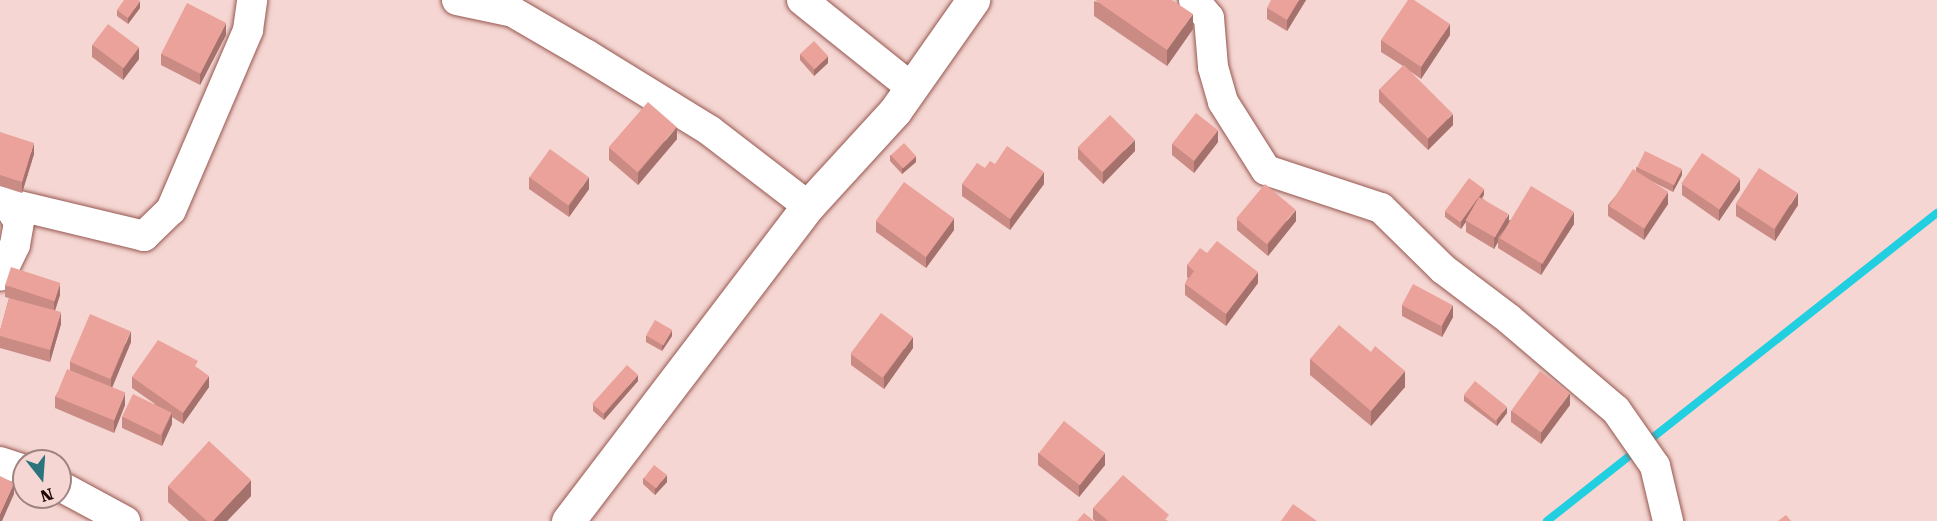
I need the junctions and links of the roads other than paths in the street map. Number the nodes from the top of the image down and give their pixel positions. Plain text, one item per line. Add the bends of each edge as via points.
1 (252, 0) edge
2 (458, 0) edge
3 (802, 0) edge
4 (973, 0) edge
5 (1194, 0) edge
6 (912, 88) junction
7 (4, 202) edge
8 (808, 206) junction
9 (0, 276) edge
10 (72, 492) edge
11 (125, 521) edge
12 (568, 521) edge
13 (1668, 521) edge

1 - 7 street via 248,30 171,210 144,236
2 - 8 street via 513,12 587,55 709,130
3 - 6 street
4 - 6 street
5 - 13 street via 1209,18 1213,67 1223,102 1266,170 1381,208 1443,269 1616,410 1655,466
6 - 8 street
7 - 9 street via 19,222 15,245
8 - 12 street
10 - 11 street

